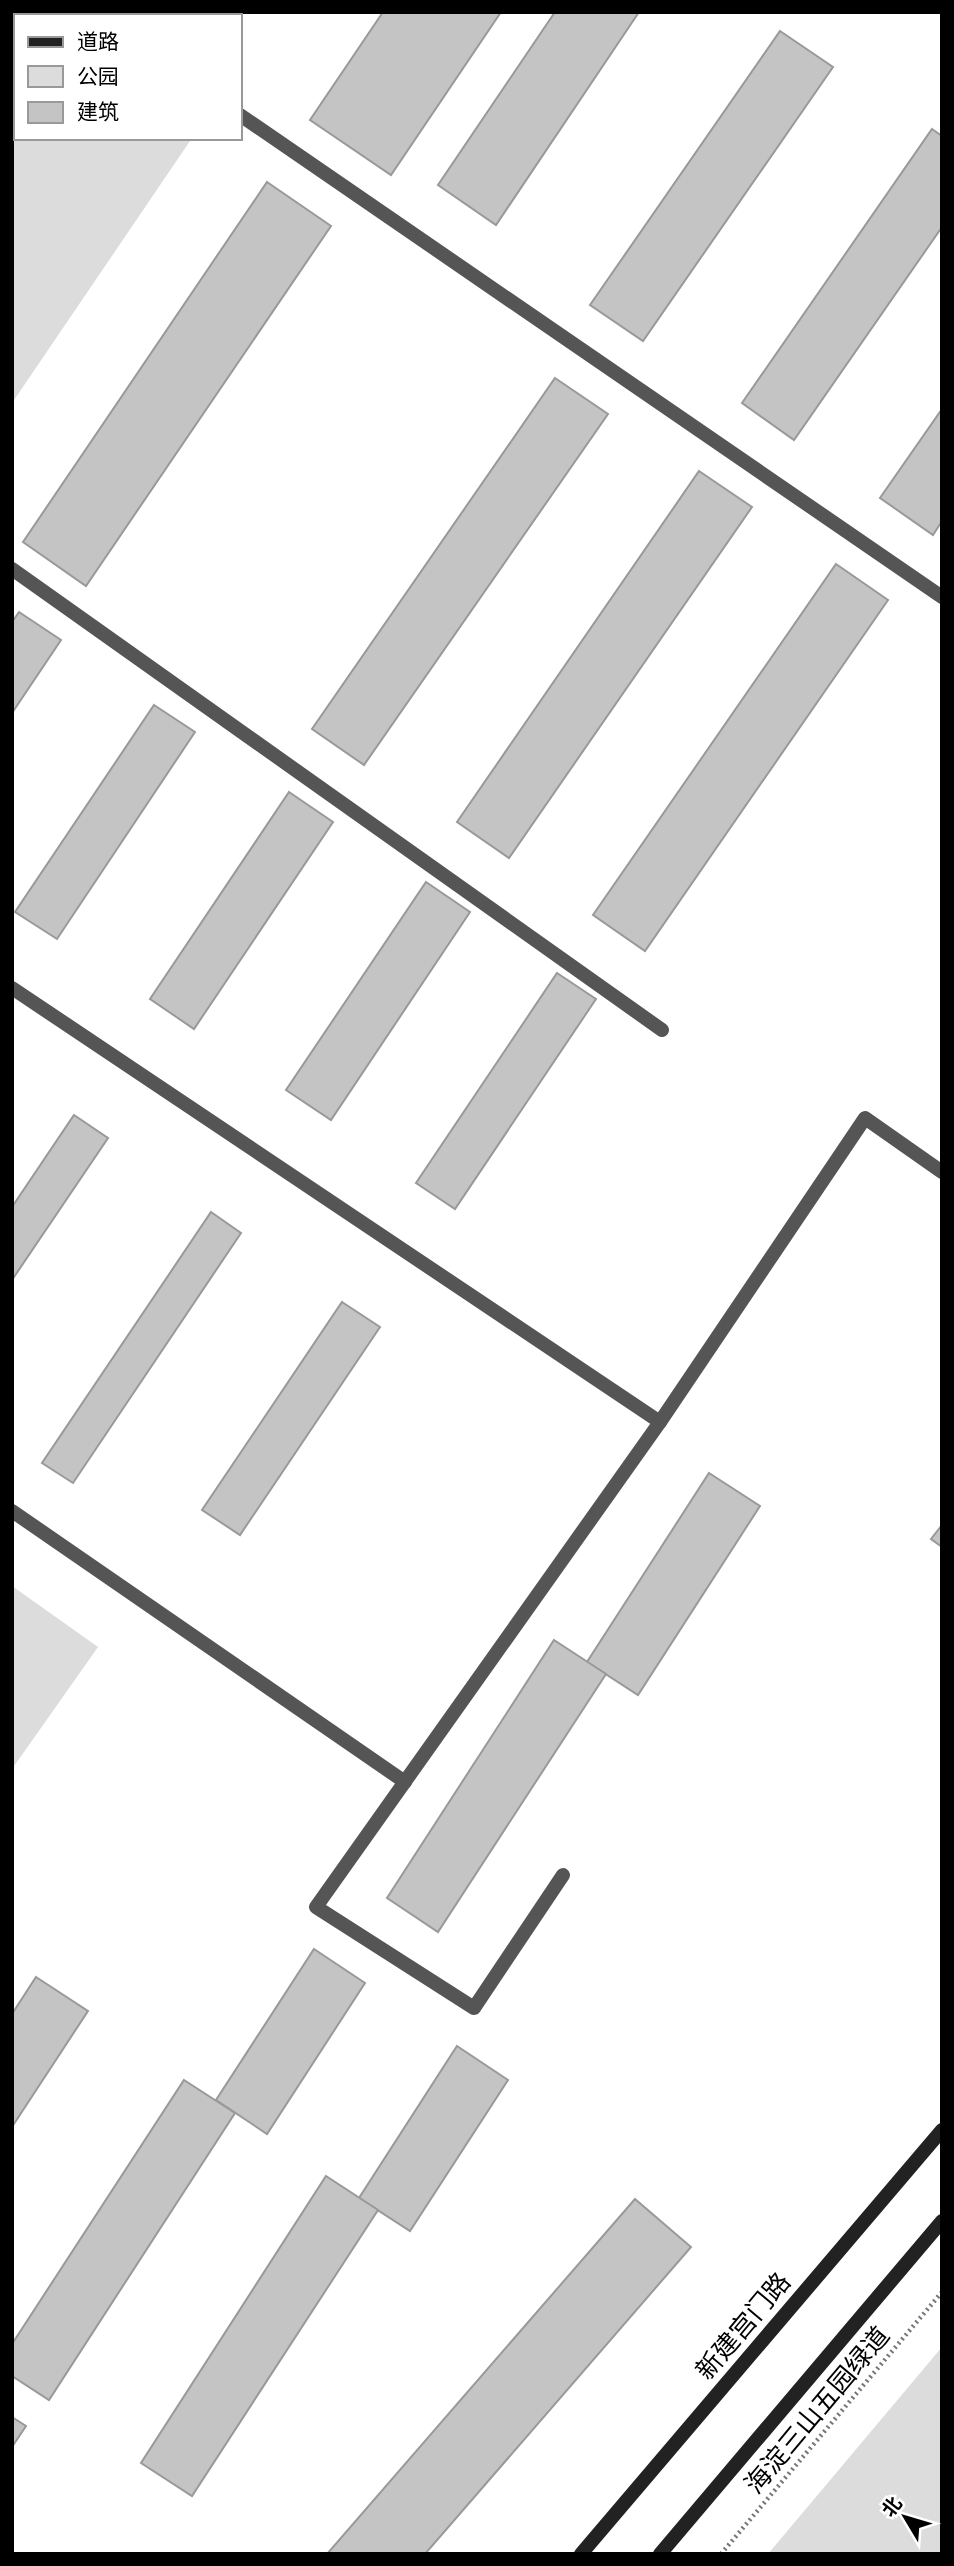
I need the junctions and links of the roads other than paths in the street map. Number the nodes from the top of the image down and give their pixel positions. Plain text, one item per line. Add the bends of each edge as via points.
1 (242, 116) edge
2 (12, 569) edge
3 (942, 597) edge
4 (12, 988) edge
5 (662, 1030) dead end
6 (942, 1172) edge
7 (660, 1422) junction
8 (12, 1511) edge
9 (405, 1782) junction
10 (563, 1875) dead end
11 (942, 2130) edge
12 (942, 2221) edge
13 (581, 2554) edge
14 (660, 2554) edge

1 - 3 street
2 - 5 street
4 - 7 street
6 - 7 street via 865,1118
7 - 9 street
8 - 9 street
9 - 10 street via 316,1907 474,2008
11 - 13 street, 新建宫门路
12 - 14 street

